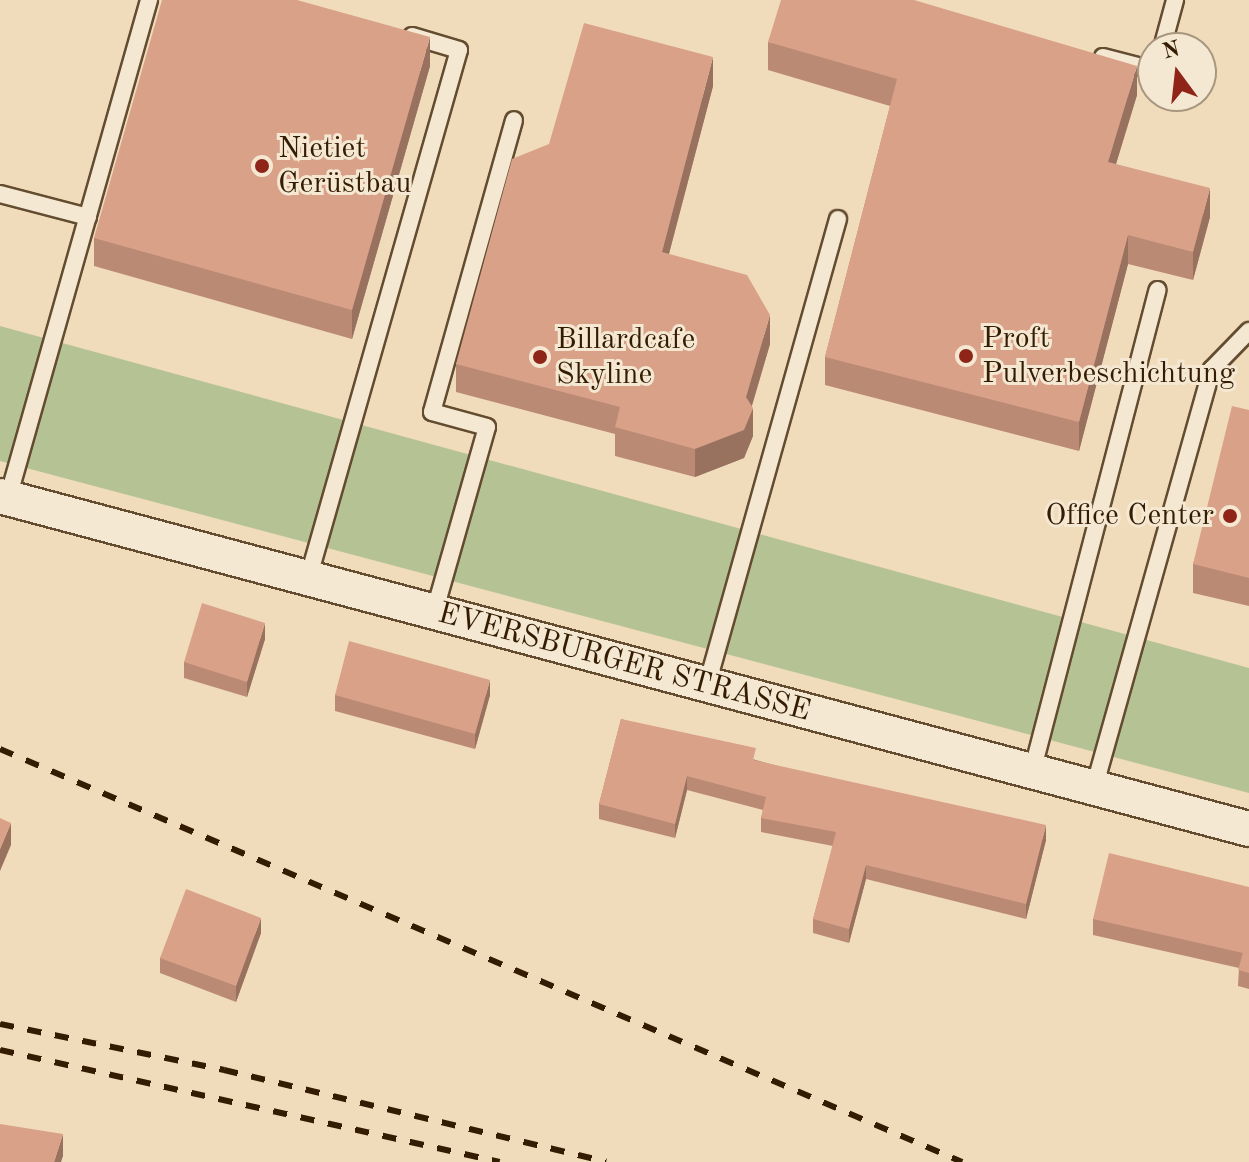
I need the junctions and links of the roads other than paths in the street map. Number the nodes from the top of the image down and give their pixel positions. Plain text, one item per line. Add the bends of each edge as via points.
1 (149, 0) edge
2 (1175, 0) edge
3 (1166, 32) edge
4 (400, 33) edge
5 (1078, 49) edge
6 (1137, 66) edge
7 (514, 120) dead end
8 (0, 194) edge
9 (88, 217) junction
10 (838, 219) dead end
11 (1158, 290) dead end
12 (1249, 331) edge
13 (4, 497) edge
14 (308, 579) junction
15 (434, 613) junction
16 (707, 685) junction
17 (1032, 772) junction
18 (1094, 788) junction
19 (1249, 829) edge

1 - 9 lane
2 - 3 lane
4 - 14 lane via 459,50
5 - 6 lane
7 - 15 lane via 432,412 487,427
8 - 9 lane
9 - 13 lane
10 - 16 lane
11 - 17 lane
12 - 18 lane via 1212,369
13 - 14 street, EVERSBURGER STRASSE
14 - 15 street, EVERSBURGER STRASSE
15 - 16 street, EVERSBURGER STRASSE
16 - 17 street, EVERSBURGER STRASSE
17 - 18 street, EVERSBURGER STRASSE
18 - 19 street, EVERSBURGER STRASSE

